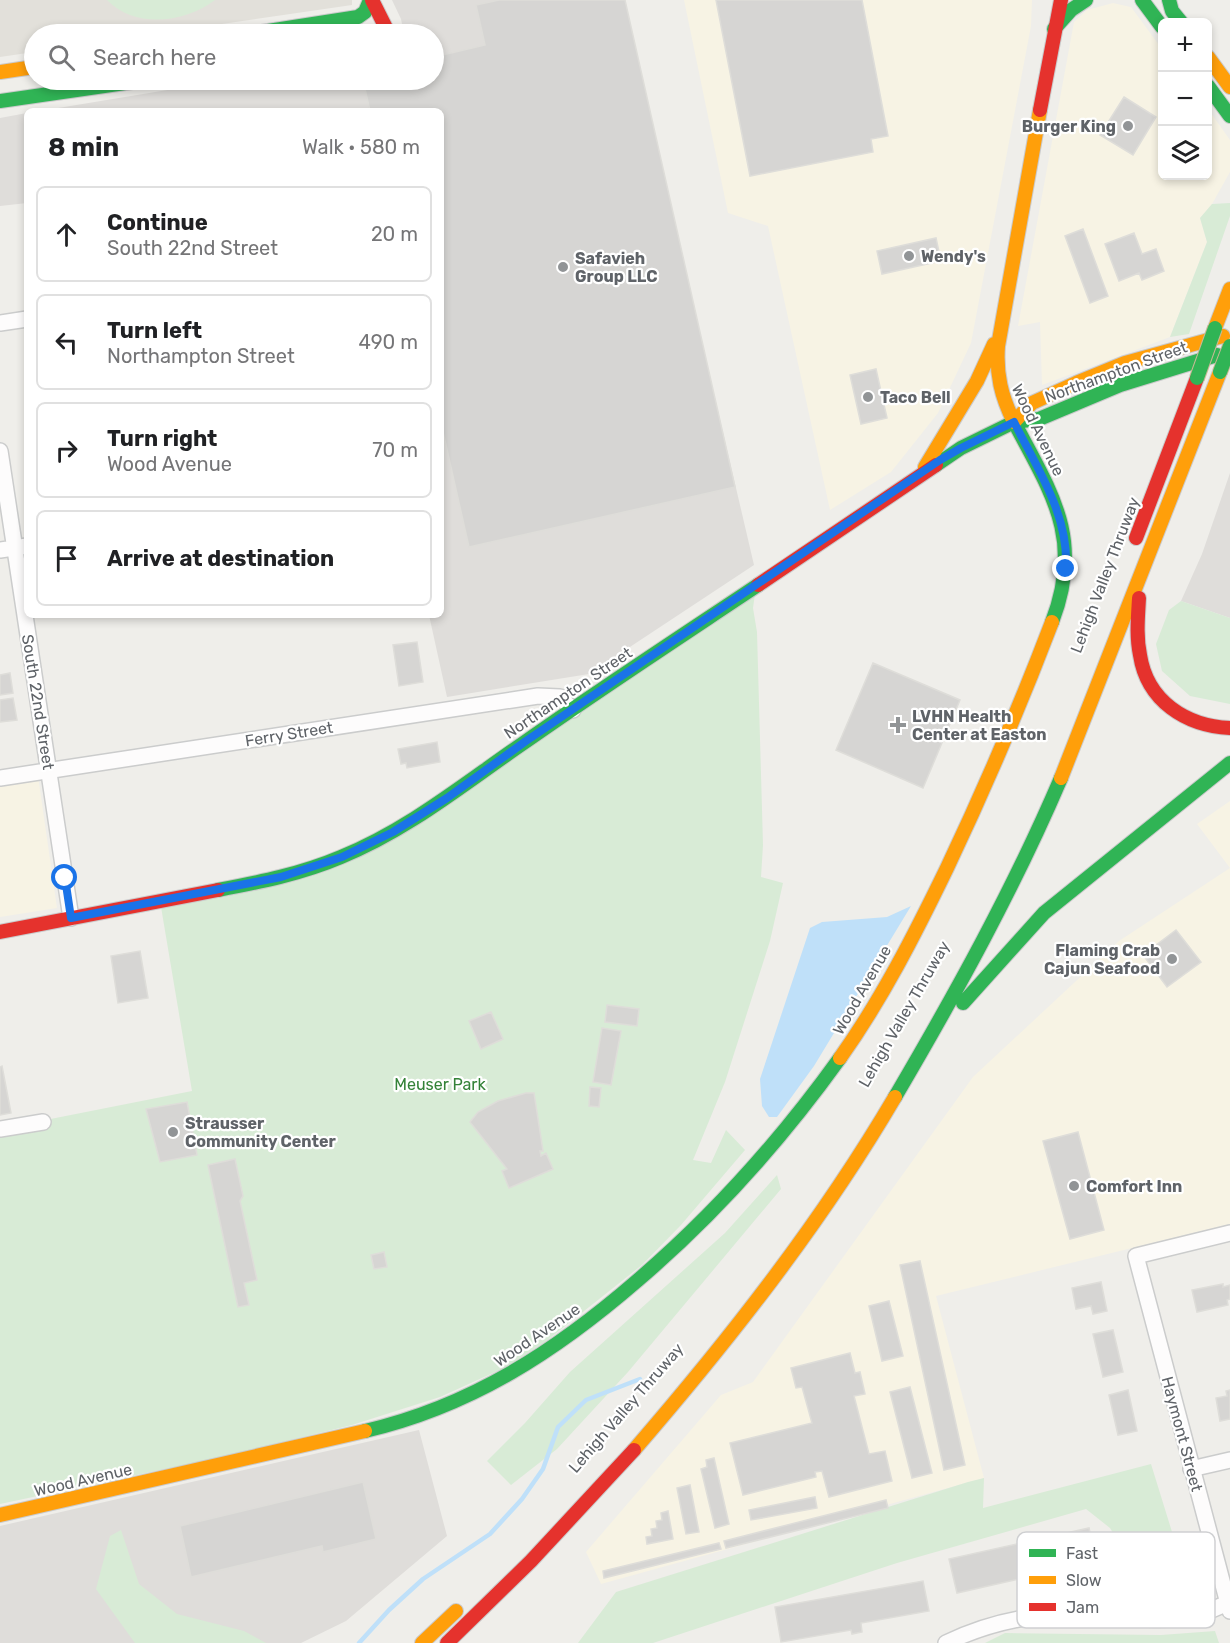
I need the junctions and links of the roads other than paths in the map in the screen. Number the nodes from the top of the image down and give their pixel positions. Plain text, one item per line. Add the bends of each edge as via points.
1 (371, 0) edge
2 (1052, 0) edge
3 (1060, 0) edge
4 (1086, 0) edge
5 (1142, 0) edge
6 (1169, 4) edge
7 (1178, 18) edge
8 (1158, 22) edge
9 (313, 24) edge
10 (384, 24) edge
11 (1054, 29) junction
12 (1212, 62) edge
13 (24, 68) edge
14 (0, 72) edge
15 (1230, 87) edge
16 (76, 90) edge
17 (1212, 91) edge
18 (0, 101) edge
19 (1230, 116) edge
20 (1230, 289) edge
21 (24, 319) edge
22 (0, 323) edge
23 (999, 332) junction
24 (1230, 335) edge
25 (1230, 346) edge
26 (1230, 352) edge
27 (1014, 422) junction
28 (0, 451) edge
29 (921, 474) junction
30 (14, 548) edge
31 (1131, 553) dead end
32 (1139, 578) junction
33 (24, 614) edge
34 (25, 618) edge
35 (573, 710) junction
36 (1230, 728) edge
37 (1230, 763) edge
38 (48, 771) junction
39 (0, 778) edge
40 (71, 918) junction
41 (0, 932) edge
42 (927, 1045) junction
43 (42, 1122) dead end
44 (0, 1129) edge
45 (1230, 1233) edge
46 (1230, 1460) edge
47 (1191, 1469) junction
48 (0, 1515) edge
49 (1208, 1532) edge
50 (1215, 1556) edge
51 (466, 1603) dead end
52 (1229, 1607) edge
53 (1017, 1619) edge
54 (422, 1643) edge
55 (447, 1643) edge
56 (946, 1643) edge

1 - 9 main road via 358,17
1 - 10 main road
2 - 11 main road
3 - 11 main road, Wood Avenue
4 - 11 main road
5 - 8 main road
6 - 7 main road
11 - 23 main road, Wood Avenue
12 - 15 main road
13 - 14 main road
16 - 18 main road
17 - 19 main road
20 - 31 main road, Lehigh Valley Thruway, bridge
21 - 22 street
23 - 27 main road, Wood Avenue via 998,388
23 - 29 main road via 977,381
24 - 27 main road, Northampton Street via 1125,363 1032,403
25 - 32 main road, Lehigh Valley Thruway, bridge
26 - 27 main road, Northampton Street via 1149,374 1039,419
27 - 29 main road, Northampton Street via 961,448
27 - 48 main road, Wood Avenue via 1063,523 1067,552 1059,604 959,843 898,964 842,1056 792,1123 750,1170 684,1240 603,1310 531,1362 475,1393 374,1429
28 - 30 street, South 22nd Street
29 - 35 main road, Northampton Street
30 - 33 street, South 22nd Street
32 - 36 main road via 1138,642 1149,682 1161,700 1187,720 1206,727
32 - 42 main road, Lehigh Valley Thruway via 1101,682 1040,825
34 - 38 street, South 22nd Street
35 - 38 street, Ferry Street via 560,698 538,696
35 - 40 main road, Northampton Street via 409,823 342,857 268,880
37 - 42 main road via 1044,913
38 - 39 street, Ferry Street
38 - 40 street, South 22nd Street
40 - 41 main road, Northampton Street
42 - 55 main road, Lehigh Valley Thruway via 796,1248 696,1379 580,1511
43 - 44 street
45 - 47 street, Haymont Street via 1137,1256
46 - 47 street
47 - 49 street, Haymont Street
50 - 52 street, Haymont Street
51 - 54 main road
53 - 56 street

